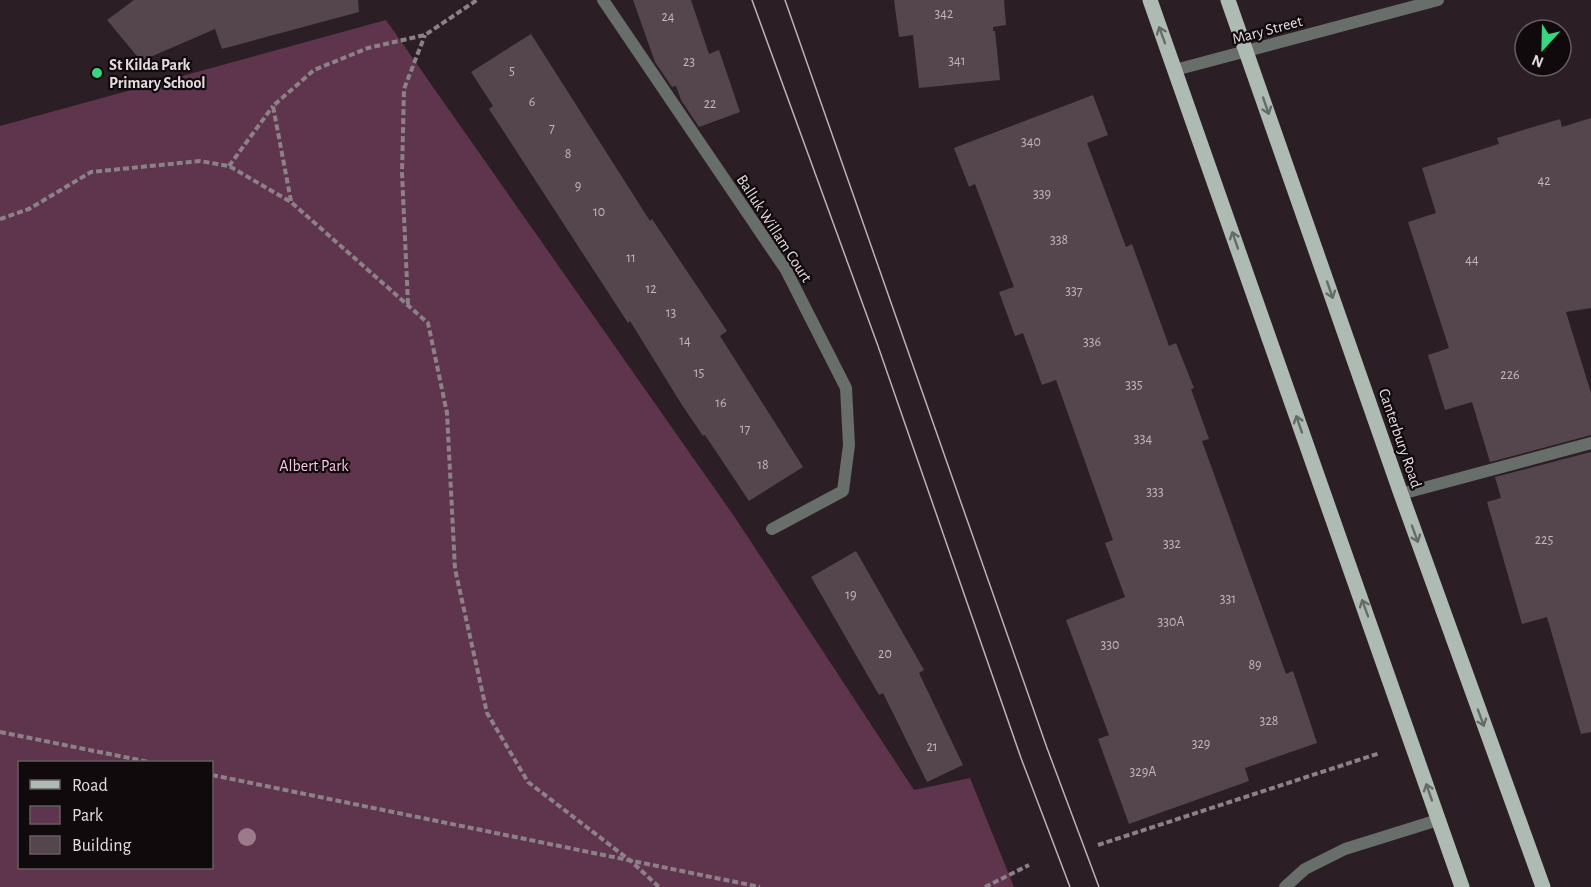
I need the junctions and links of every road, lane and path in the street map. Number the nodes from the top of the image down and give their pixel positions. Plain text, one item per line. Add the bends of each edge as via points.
1 (477, 0) edge
2 (603, 0) edge
3 (1150, 0) edge
4 (1228, 0) edge
5 (1438, 0) edge
6 (424, 35) junction
7 (1247, 51) junction
8 (1175, 70) junction
9 (273, 106) junction
10 (229, 166) junction
11 (291, 202) junction
12 (0, 219) edge
13 (408, 305) junction
14 (1591, 443) edge
15 (1401, 494) junction
16 (772, 529) dead end
17 (0, 732) edge
18 (1412, 742) junction
19 (144, 761) edge
20 (213, 775) edge
21 (1438, 820) junction
22 (1098, 845) dead end
23 (632, 862) junction
24 (1029, 865) dead end
25 (659, 887) edge
26 (760, 887) edge
27 (985, 887) edge
28 (1285, 887) edge
29 (1462, 887) edge
30 (1543, 887) edge

1 - 6 path
2 - 16 street, Balluk Willam Court via 786,270 846,388 849,445 843,491
8 -> 3 main road
4 - 7 main road, Canterbury Road
5 - 7 street, Mary Street
6 - 9 path via 368,48 314,70
6 - 13 path via 404,89 402,173
7 - 8 street, Mary Street
7 -> 15 main road, Canterbury Road
18 -> 8 main road
9 - 10 path
9 - 11 path
10 - 11 path
10 - 12 path via 200,161 91,172 29,209
11 - 13 path
13 - 23 path via 428,323 447,413 455,569 487,713 528,782
14 - 15 street
15 -> 30 main road, Canterbury Road
17 - 19 path
21 -> 18 main road
18 - 22 path
20 - 23 path
21 - 28 street via 1345,849 1305,869
21 - 29 main road
23 - 25 path
23 - 26 path
24 - 27 path

